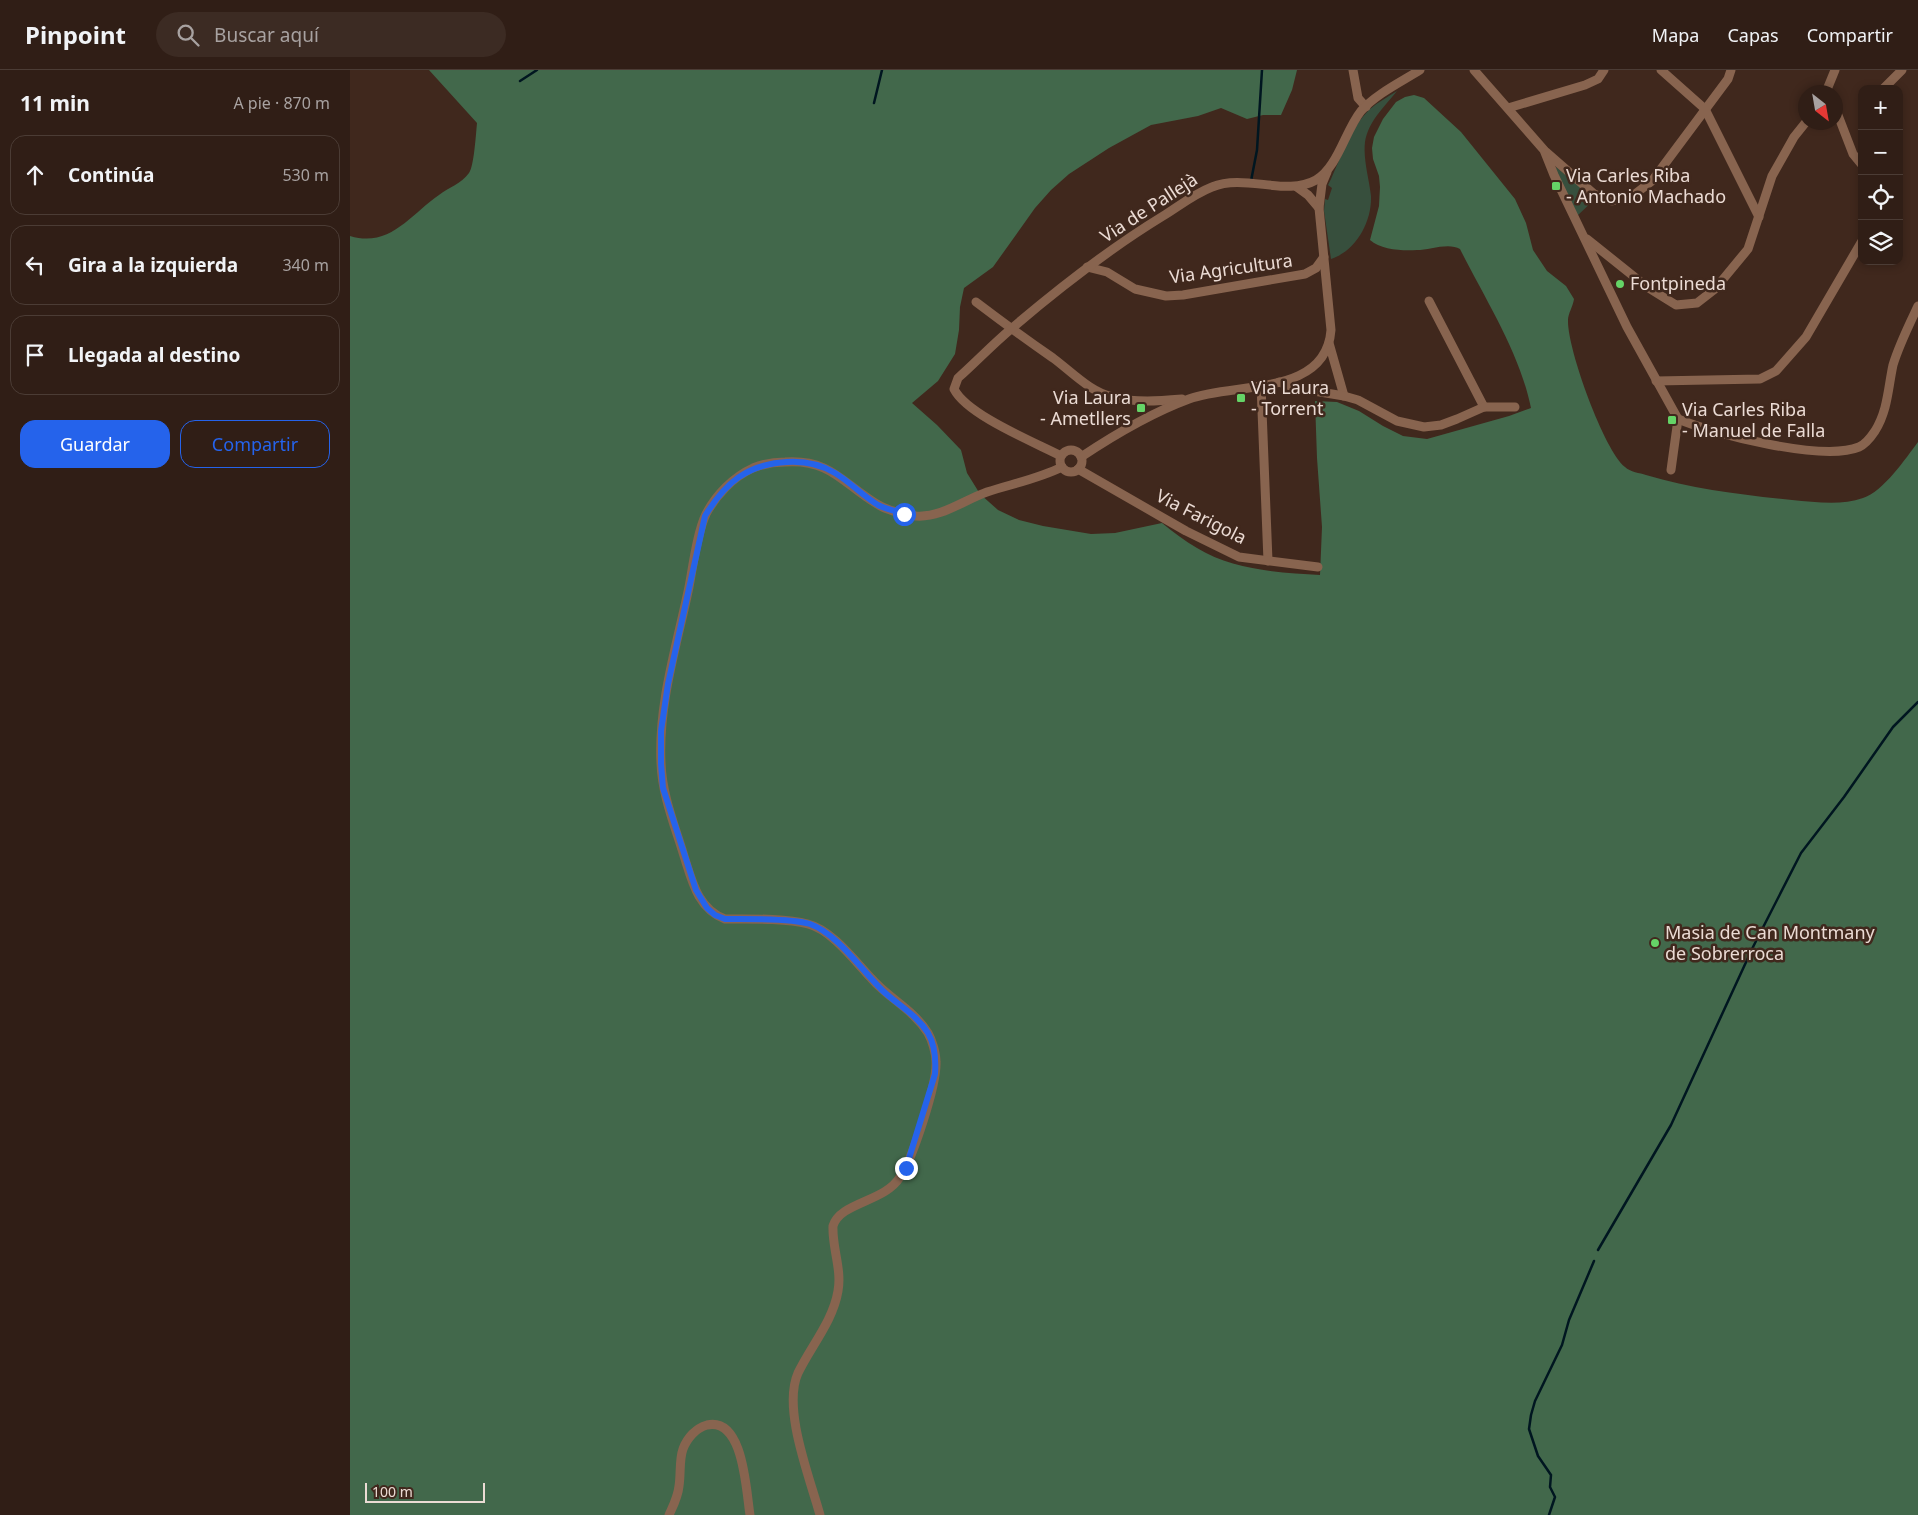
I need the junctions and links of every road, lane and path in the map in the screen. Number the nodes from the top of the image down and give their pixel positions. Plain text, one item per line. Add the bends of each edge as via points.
1 (1353, 70) edge
2 (1420, 70) edge
3 (1474, 70) edge
4 (1604, 70) edge
5 (1661, 70) edge
6 (1731, 70) edge
7 (1835, 70) edge
8 (1902, 70) edge
9 (1829, 85) edge
10 (1887, 85) edge
11 (1366, 107) junction
12 (1508, 108) junction
13 (1705, 109) junction
14 (1843, 129) edge
15 (1800, 130) edge
16 (1544, 150) junction
17 (1858, 161) edge
18 (1327, 171) junction
19 (1297, 187) junction
20 (1319, 208) junction
21 (1759, 217) junction
22 (1585, 237) junction
23 (1858, 248) edge
24 (1109, 252) junction
25 (1324, 257) junction
26 (1088, 267) junction
27 (1107, 272) junction
28 (1305, 274) junction
29 (1327, 287) junction
30 (976, 302) dead end
31 (1430, 302) dead end
32 (1918, 306) edge
33 (1011, 329) junction
34 (1329, 343) junction
35 (1656, 381) junction
36 (1279, 382) junction
37 (1261, 385) junction
38 (1344, 396) junction
39 (1192, 398) junction
40 (1484, 407) junction
41 (1515, 407) dead end
42 (1678, 419) junction
43 (1061, 456) junction
44 (1081, 457) junction
45 (1062, 467) junction
46 (1078, 469) junction
47 (1671, 470) dead end
48 (1268, 562) junction
49 (1318, 566) dead end
50 (669, 1515) edge
51 (750, 1515) edge
52 (820, 1515) edge

1 - 11 street via 1358,98
2 - 11 street
3 - 12 street
4 - 12 street via 1598,79 1584,86
5 - 13 street
6 - 13 street
7 - 9 street
8 - 10 street
11 - 18 street via 1352,124
12 - 16 street
13 - 16 street via 1652,181 1635,194 1612,201 1594,194
13 - 21 street
14 - 17 street via 1852,154
15 - 21 street via 1772,176
16 - 22 street
18 - 19 street, Via de Pallejà via 1312,182
18 - 20 street
19 - 20 street
19 - 24 street, Via de Pallejà via 1237,182 1212,186
20 - 25 street
21 - 22 street via 1748,249 1715,289 1697,303 1676,305 1647,288
22 - 35 street
23 - 35 street via 1806,337 1776,371 1760,380
24 - 26 street, Via de Pallejà
24 - 27 street
25 - 28 street, Via Agricultura via 1316,268
25 - 29 street
26 - 27 street, Via Agricultura
26 - 33 street, Via de Pallejà
27 - 28 street, Via Agricultura via 1135,289 1166,296
28 - 29 street, Via Agricultura via 1314,276
29 - 34 street
30 - 33 street
31 - 40 street
32 - 42 street via 1894,365 1884,413 1870,438 1859,446 1838,450 1804,449 1739,439
33 - 39 street via 1100,393 1134,400
33 - 43 street, Via de Pallejà via 958,378 954,389 963,402 988,419
34 - 36 street via 1317,364 1297,377
34 - 38 street
35 - 42 street
36 - 37 street
36 - 38 street
37 - 39 street
37 - 48 street
38 - 40 street via 1397,421 1424,427 1457,420
39 - 44 street via 1151,416
40 - 41 street
42 - 47 street
43 - 44 street via 1070,450
43 - 45 street
44 - 46 street
45 - 46 street via 1069,472
45 - 52 street via 971,498 936,514 919,516 876,504 834,472 817,464 799,461 768,463 751,469 729,484 716,499 705,516 698,544 661,731 663,788 696,890 707,908 725,919 810,924 828,934 886,994 920,1022 929,1035 936,1060 930,1093 900,1179 877,1196 841,1212 833,1226 838,1263 837,1295 798,1375 793,1410
46 - 48 street, Via Farigola via 1186,531 1239,557
48 - 49 street, Via Farigola
50 - 51 street via 678,1492 681,1454 685,1444 697,1430 712,1425 727,1430 735,1440

